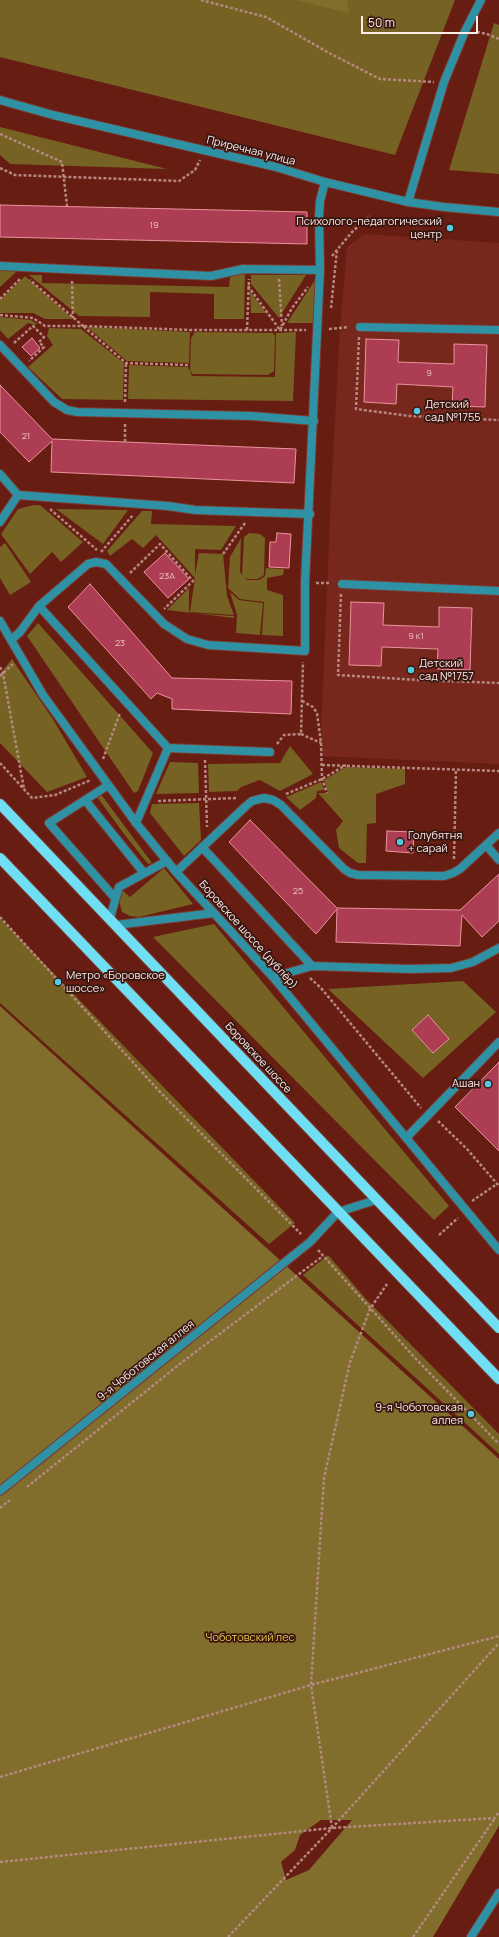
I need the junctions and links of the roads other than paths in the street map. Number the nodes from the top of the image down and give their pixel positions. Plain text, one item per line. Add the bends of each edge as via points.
1 (481, 0) edge
2 (0, 100) edge
3 (325, 182) junction
4 (408, 202) junction
5 (499, 212) edge
6 (0, 266) edge
7 (320, 270) junction
8 (360, 327) road end
9 (499, 330) edge
10 (2, 348) edge
11 (314, 421) junction
12 (0, 474) edge
13 (18, 495) junction
14 (310, 514) junction
15 (0, 522) edge
16 (342, 584) road end
17 (499, 591) edge
18 (39, 606) junction
19 (0, 620) edge
20 (11, 640) junction
21 (168, 748) junction
22 (270, 752) road end
23 (108, 786) junction
24 (85, 800) junction
25 (0, 804) edge
26 (136, 823) junction
27 (499, 833) edge
28 (205, 845) junction
29 (486, 845) junction
30 (0, 858) edge
31 (499, 860) edge
32 (167, 861) junction
33 (176, 872) junction
34 (144, 873) junction
35 (115, 898) junction
36 (214, 913) junction
37 (113, 922) junction
38 (499, 948) edge
39 (312, 966) junction
40 (274, 977) junction
41 (499, 1042) edge
42 (407, 1138) junction
43 (376, 1200) junction
44 (338, 1212) junction
45 (499, 1250) edge
46 (499, 1328) edge
47 (499, 1379) edge
48 (0, 1491) edge
49 (499, 1893) edge
50 (471, 1937) edge

1 - 4 street via 444,82
2 - 3 street, Приречная улица via 276,167
3 - 4 street, Приречная улица
3 - 7 street via 319,217
4 - 5 street, Приречная улица
6 - 7 street via 211,276 249,269
7 - 11 street
8 - 9 street
10 - 11 street via 60,407 77,412 252,416
11 - 14 street
12 - 13 street
13 - 14 street via 195,510
13 - 15 street
14 - 18 street via 305,582 305,651 196,643 174,632 106,564 96,562 88,564
16 - 17 street
18 - 20 street
18 - 21 street
19 - 20 street, Боровское шоссе (дублёр)
20 - 23 street, Боровское шоссе (дублёр) via 43,694
21 - 22 street
21 - 26 street
23 - 24 street
23 - 26 street, Боровское шоссе (дублёр)
24 - 34 street
24 - 35 street via 49,823
25 - 37 main road, Боровское шоссе
26 - 32 street, Боровское шоссе (дублёр)
27 - 29 street
28 - 29 street via 252,801 264,798 281,805 344,868 358,875 444,876 460,869
28 - 33 street
28 - 39 street
29 - 31 street
30 - 44 main road
32 - 33 street, Боровское шоссе (дублёр)
32 - 34 street
33 - 36 street, Боровское шоссе (дублёр)
34 - 35 street via 120,887
35 - 37 street
36 - 37 street
36 - 40 street, Боровское шоссе (дублёр)
37 - 43 main road, Боровское шоссе
38 - 39 street via 473,962 450,968
39 - 40 street
40 - 42 street, Боровское шоссе (дублёр)
41 - 42 street
42 - 45 street, Боровское шоссе (дублёр)
43 - 44 street
43 - 46 main road, Боровское шоссе
44 - 47 main road
44 - 48 street, 9-я Чоботовская аллея via 310,1242
49 - 50 street

